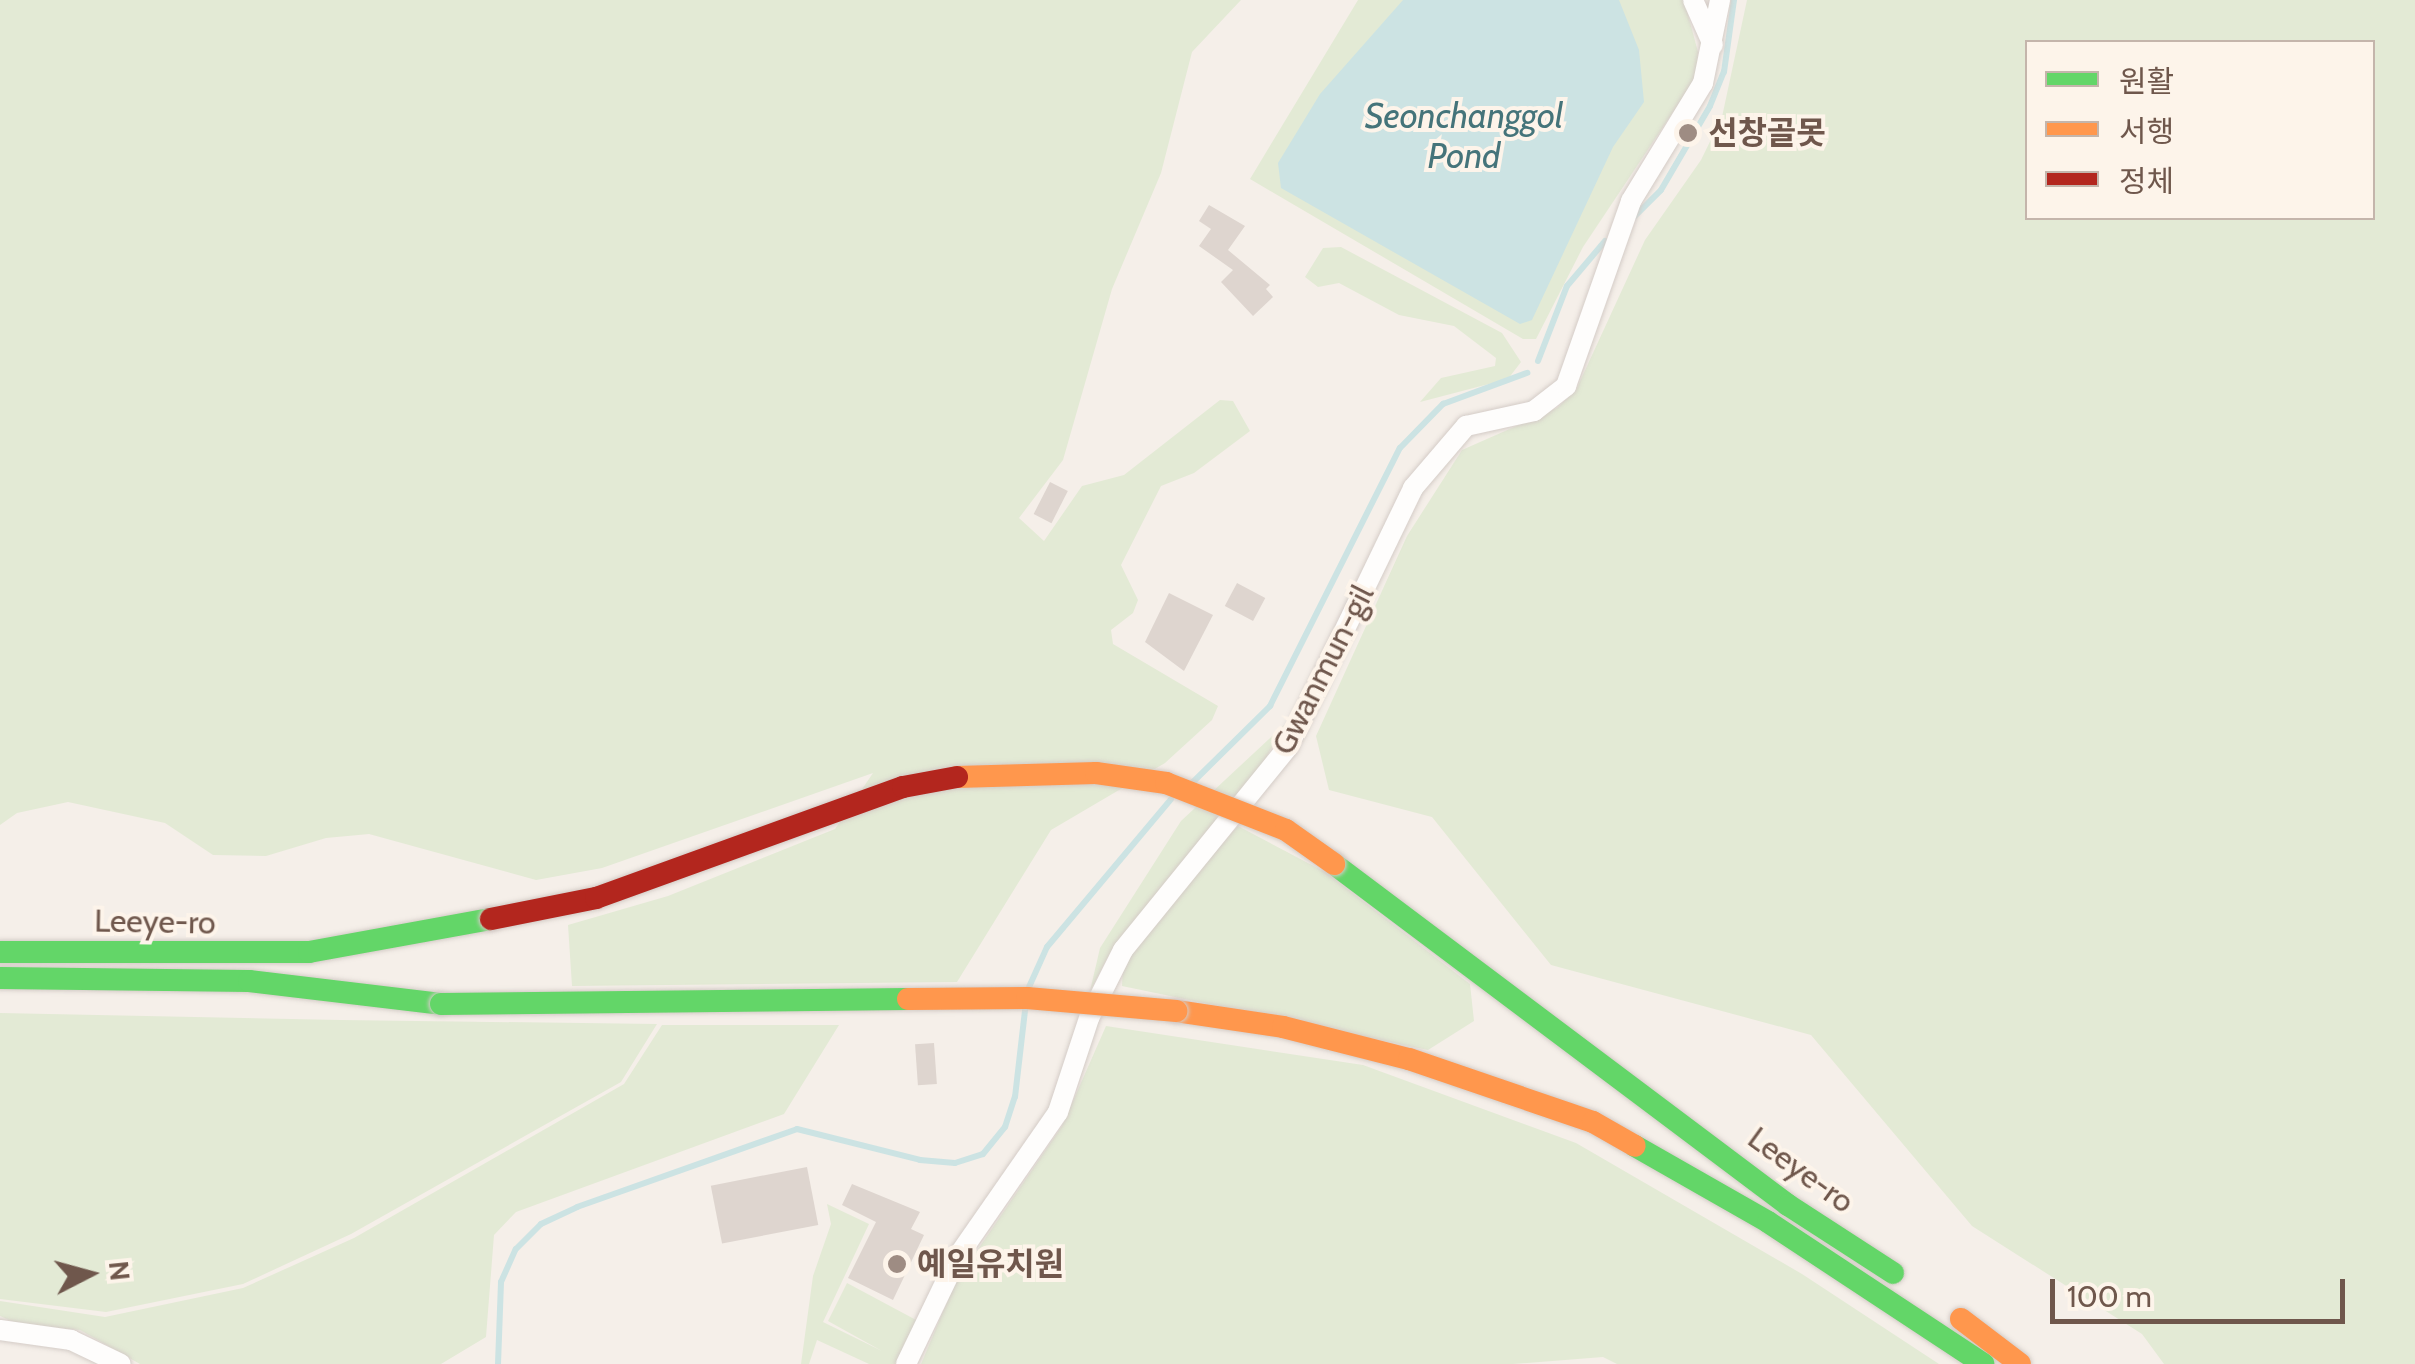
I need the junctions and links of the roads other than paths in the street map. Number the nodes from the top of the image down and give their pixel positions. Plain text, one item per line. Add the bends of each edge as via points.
1 (1693, 0) edge
2 (1720, 0) edge
3 (1714, 46) junction
4 (0, 952) edge
5 (0, 978) edge
6 (1908, 1283) dead end
7 (1939, 1304) dead end
8 (0, 1330) edge
9 (122, 1364) edge
10 (906, 1364) edge
11 (1983, 1364) edge
12 (2020, 1364) edge

1 - 3 street
2 - 3 street, Gwanmun-gil
3 - 10 street, Gwanmun-gil via 1693,105 1631,201 1566,386 1534,412 1466,426 1413,488 1298,731 1123,950 1089,1018 1058,1112 958,1256
4 - 6 highway, Leeye-ro, bridge via 310,952 596,898 903,787 982,772 1080,772 1166,783 1286,830 1549,1020 1788,1205
5 - 11 highway, Leeye-ro, bridge via 249,980 441,1004 1028,998 1284,1027 1409,1059 1593,1122 1768,1222
7 - 12 highway
8 - 9 street via 71,1340

